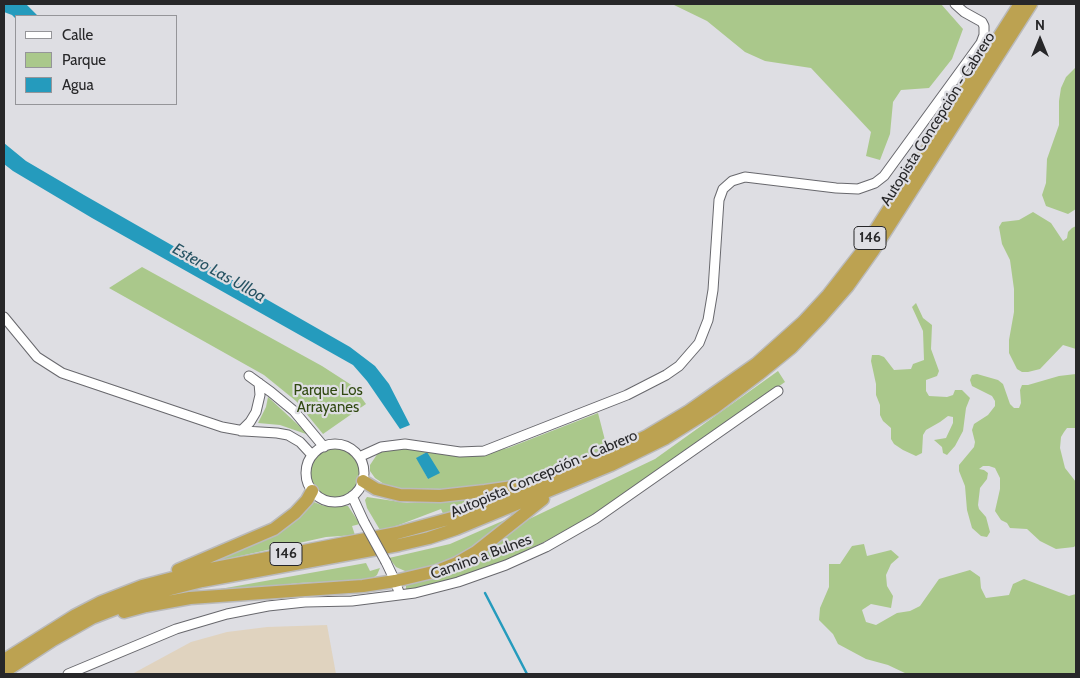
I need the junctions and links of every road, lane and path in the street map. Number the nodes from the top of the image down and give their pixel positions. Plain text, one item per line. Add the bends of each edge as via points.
1 (955, 4) edge
2 (1020, 4) edge
3 (1031, 4) edge
4 (4, 317) edge
5 (8, 330) edge
6 (248, 376) dead end
7 (259, 383) junction
8 (778, 391) dead end
9 (241, 430) junction
10 (324, 447) junction
11 (312, 455) junction
12 (359, 457) junction
13 (363, 481) junction
14 (545, 481) junction
15 (560, 487) junction
16 (312, 491) junction
17 (352, 496) junction
18 (395, 581) junction
19 (142, 586) junction
20 (400, 595) junction
21 (65, 632) junction
22 (4, 660) edge
23 (4, 672) edge
24 (68, 674) edge

1 - 12 street via 982,22 984,35 981,43 884,176 858,189 753,177 738,178 727,184 719,200 711,306 699,343 679,366 627,395 493,448 460,452 405,444 381,448
2 - 14 highway, Autopista Concepción - Cabrero / 146 via 860,254 803,322 756,364 689,411 622,448
3 - 15 highway, Autopista Concepción - Cabrero / 146 via 873,251 811,328 759,374 687,426 631,456
4 - 5 street
5 - 9 street via 37,357 62,373 212,424
6 - 7 street
7 - 9 street via 256,412
7 - 10 street via 294,411
8 - 20 street, Camino a Bulnes via 562,539 482,574 446,586
9 - 11 street via 288,435
10 - 11 street
10 - 12 street via 340,445
11 - 16 street via 306,473
12 - 13 street
13 - 14 highway via 394,494 440,496
13 - 17 street
14 - 19 highway, Autopista Concepción - Cabrero / 146 via 494,503 426,526 186,574
15 - 18 highway via 467,558 437,571
15 - 21 highway, Autopista Concepción - Cabrero / 146 via 429,538 159,592 112,609
16 - 17 street via 331,501 342,501
16 - 19 highway via 295,514 274,529
17 - 18 street, bridge
18 - 20 street
18 - 21 highway via 164,602 121,612
19 - 22 highway, Autopista Concepción - Cabrero / 146 via 74,616
20 - 24 street, Camino a Bulnes via 241,610 176,630
21 - 23 highway, Autopista Concepción - Cabrero / 146

